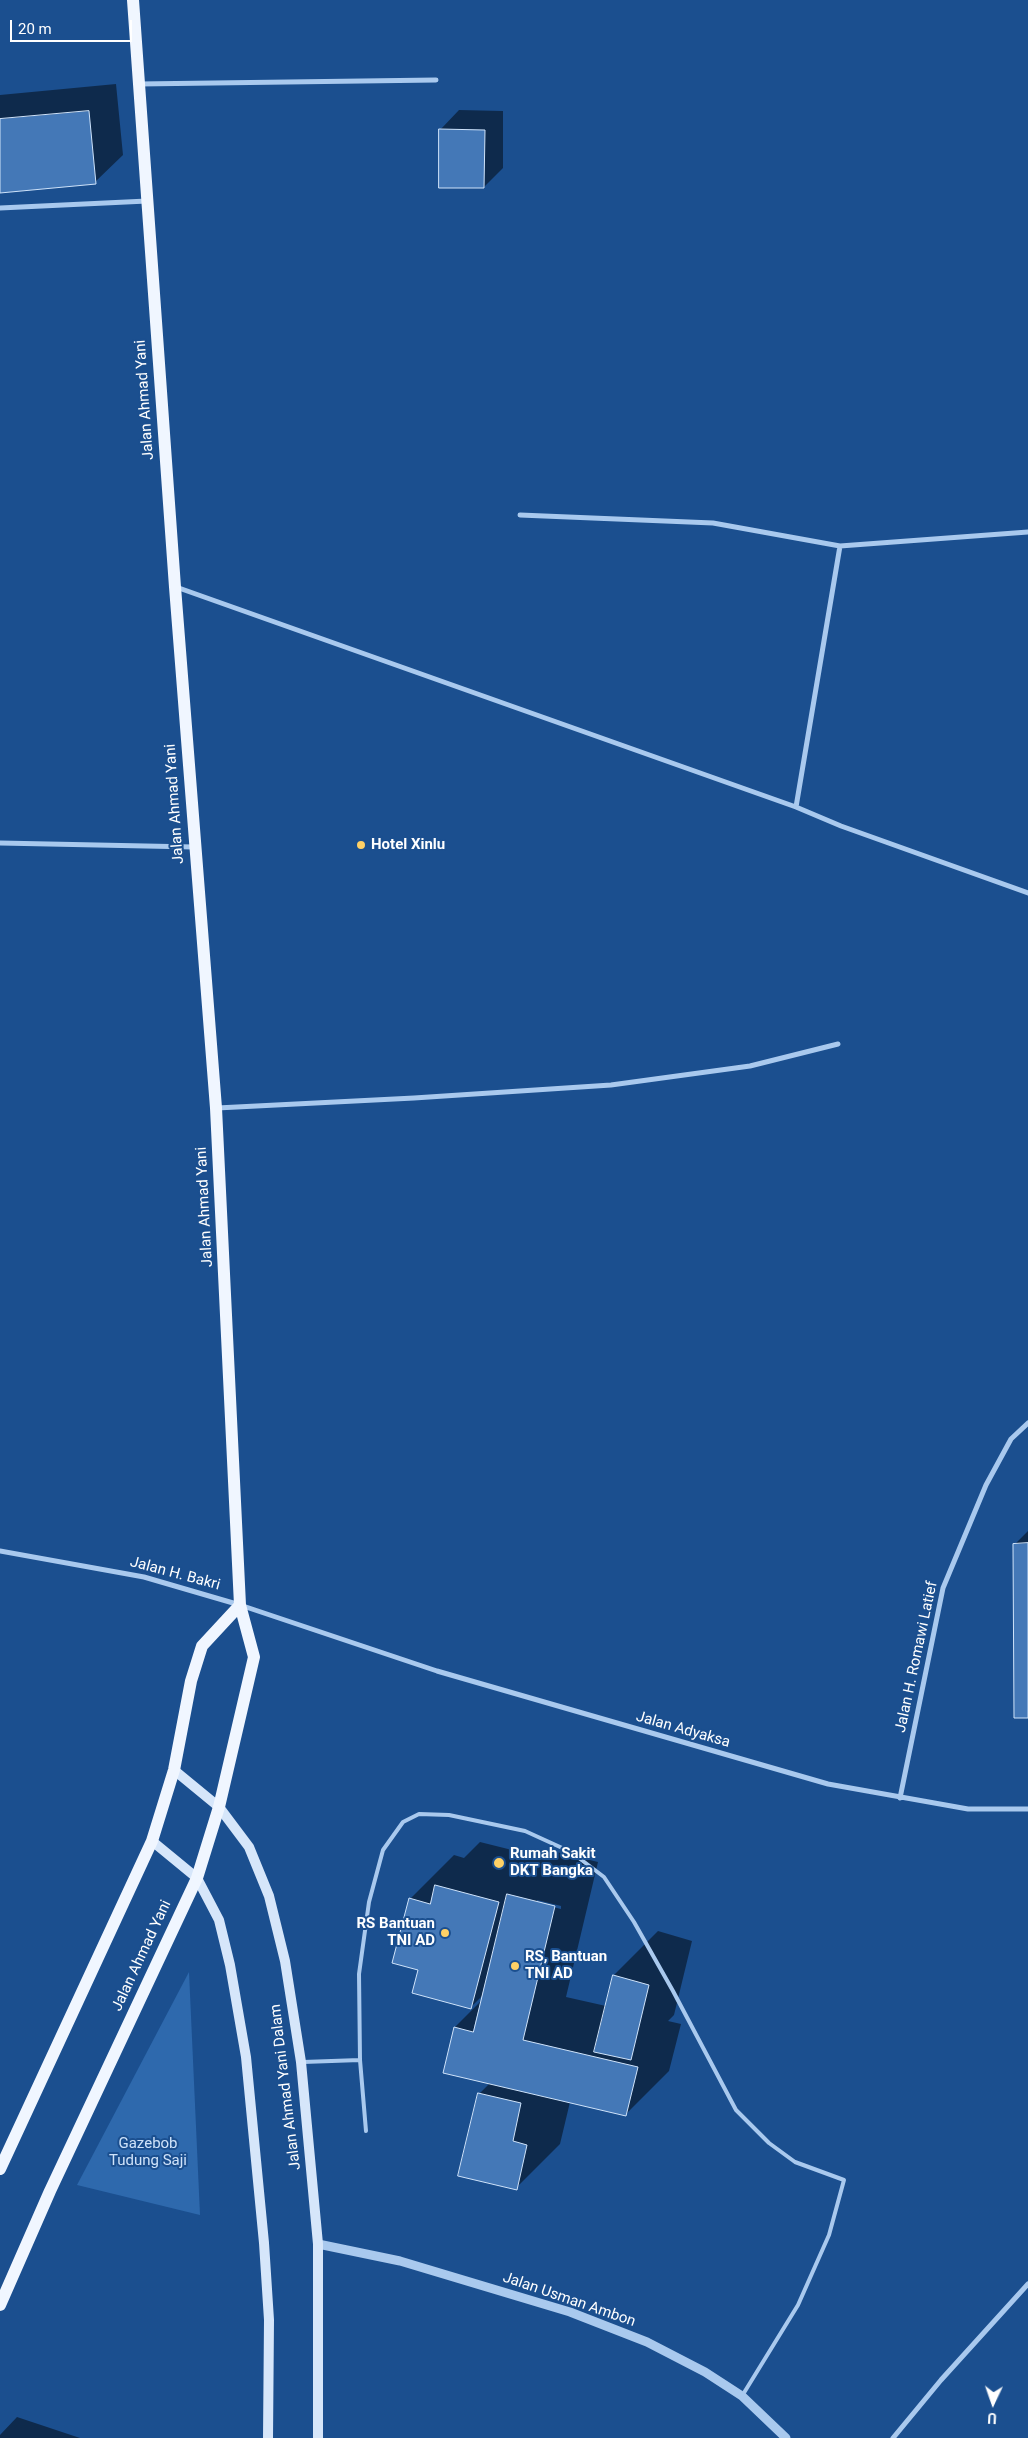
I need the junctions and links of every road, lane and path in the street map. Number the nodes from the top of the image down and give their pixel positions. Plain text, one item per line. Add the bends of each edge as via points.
1 (133, 0) edge
2 (436, 80) dead end
3 (139, 84) junction
4 (147, 201) junction
5 (0, 208) edge
6 (520, 514) dead end
7 (1028, 532) edge
8 (840, 546) junction
9 (175, 587) junction
10 (796, 807) junction
11 (0, 843) edge
12 (195, 847) junction
13 (1028, 893) edge
14 (838, 1044) dead end
15 (216, 1108) junction
16 (1028, 1423) edge
17 (0, 1551) edge
18 (240, 1605) junction
19 (340, 1638) joint
20 (174, 1770) junction
21 (900, 1798) junction
22 (219, 1806) junction
23 (1028, 1810) edge
24 (152, 1841) junction
25 (197, 1878) junction
26 (360, 2060) junction
27 (301, 2062) junction
28 (366, 2131) dead end
29 (0, 2169) edge
30 (318, 2244) junction
31 (1028, 2284) edge
32 (0, 2305) edge
33 (742, 2396) junction
34 (268, 2438) edge
35 (318, 2438) edge
36 (786, 2438) edge
37 (893, 2438) edge

1 - 3 main road, Jalan Ahmad Yani
2 - 3 street
3 - 4 main road, Jalan Ahmad Yani
4 - 5 street
4 - 9 main road, Jalan Ahmad Yani
6 - 8 street via 712,523
7 - 8 street
8 - 10 street
9 - 10 street
9 - 12 main road, Jalan Ahmad Yani
10 - 13 street
11 - 12 street
12 - 15 main road, Jalan Ahmad Yani
14 - 15 street via 750,1066 611,1084
15 - 18 main road, Jalan Ahmad Yani
16 - 21 street, Jalan H. Romawi Latief via 1011,1439 986,1485 943,1588
17 - 18 street, Jalan H. Bakri via 144,1577
18 - 19 street, Jalan H. Bakri
18 - 20 main road via 202,1646 191,1681
18 - 22 main road, Jalan Ahmad Yani via 254,1657
19 - 21 street, Jalan Adyaksa via 571,1712 828,1784
20 - 22 main road, Jalan Ahmad Yani Dalam
20 - 24 main road
21 - 23 street, Jalan Adyaksa via 968,1808
22 - 25 main road, Jalan Ahmad Yani
22 - 27 main road, Jalan Ahmad Yani Dalam via 249,1847 269,1896 285,1961
24 - 25 main road
24 - 29 main road
25 - 32 main road, Jalan Ahmad Yani
25 - 34 main road via 219,1920 246,2057 269,2320
26 - 27 lane
26 - 28 lane
26 - 33 lane via 359,1974 369,1902 383,1850 403,1822 420,1814 449,1815 526,1831 571,1852 604,1878 634,1922 736,2110 769,2143 795,2162 844,2180 829,2234 798,2305
27 - 30 main road, Jalan Ahmad Yani Dalam
30 - 33 street, Jalan Usman Ambon via 400,2261 570,2312 647,2342 705,2372
30 - 35 main road, Jalan Ahmad Yani Dalam
31 - 37 street
33 - 36 street, Jalan Usman Ambon

